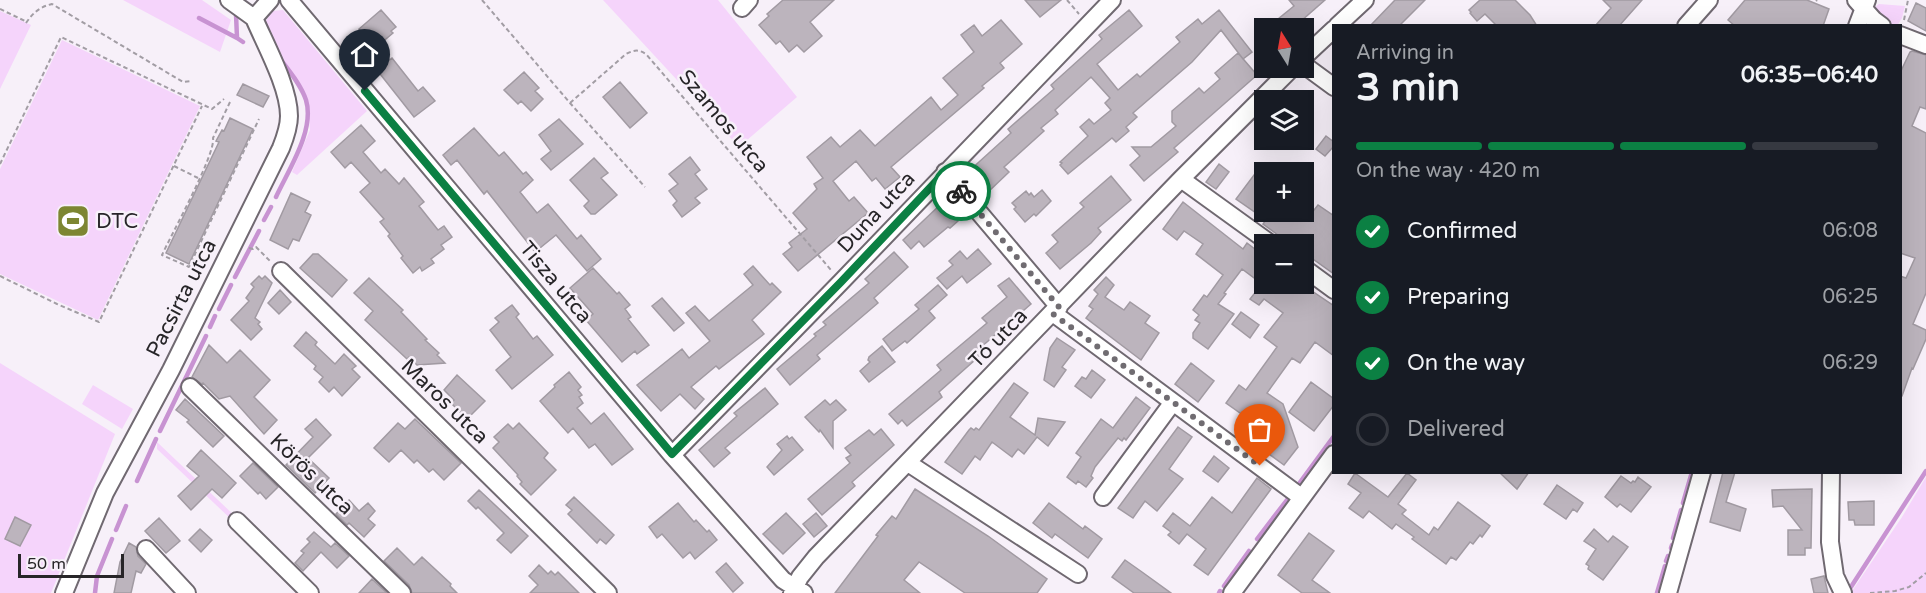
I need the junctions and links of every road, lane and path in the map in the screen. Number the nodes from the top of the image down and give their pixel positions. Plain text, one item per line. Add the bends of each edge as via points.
1 (229, 0) edge
2 (270, 0) edge
3 (289, 0) edge
4 (482, 0) edge
5 (1112, 0) edge
6 (1365, 0) edge
7 (1709, 0) edge
8 (1908, 0) edge
9 (1862, 3) edge
10 (0, 9) edge
11 (254, 18) junction
12 (1339, 24) edge
13 (1688, 24) edge
14 (1857, 24) edge
15 (1879, 24) edge
16 (1902, 30) edge
17 (1332, 31) edge
18 (1926, 45) edge
19 (1314, 48) edge
20 (1314, 72) edge
21 (1282, 78) edge
22 (192, 81) dead end
23 (1332, 86) edge
24 (224, 99) dead end
25 (230, 102) dead end
26 (570, 103) junction
27 (202, 106) junction
28 (259, 119) dead end
29 (0, 165) edge
30 (174, 166) junction
31 (945, 172) junction
32 (199, 179) junction
33 (1181, 179) junction
34 (645, 187) dead end
35 (1257, 234) edge
36 (248, 247) dead end
37 (281, 271) joint
38 (1314, 275) edge
39 (0, 276) edge
40 (841, 282) junction
41 (1332, 289) edge
42 (1056, 310) junction
43 (190, 387) dead end
44 (1173, 402) junction
45 (672, 454) junction
46 (1332, 457) edge
47 (908, 463) junction
48 (1701, 474) edge
49 (1831, 474) edge
50 (1103, 497) dead end
51 (1301, 497) junction
52 (237, 521) dead end
53 (146, 549) dead end
54 (1926, 573) edge
55 (1078, 574) dead end
56 (797, 591) edge
57 (64, 593) edge
58 (187, 593) edge
59 (310, 593) edge
60 (402, 593) edge
61 (608, 593) edge
62 (1232, 593) edge
63 (1668, 593) edge
64 (1843, 593) edge
65 (1870, 593) edge

1 - 11 street
2 - 11 street
3 - 45 street, Tisza utca
4 - 26 path
5 - 31 street, Duna utca
6 - 12 street
7 - 13 street
8 - 16 path
9 - 14 street
9 - 15 street
10 - 22 path via 27,23 42,6 52,4 183,82
11 - 57 street, Pacsirta utca via 287,99 287,132 171,370 105,493
16 - 18 street
17 - 19 street
20 - 23 street
21 - 33 street, Tó utca
24 - 27 path via 212,110
25 - 32 path
26 - 34 path
26 - 40 path, Szamos utca via 626,54 634,50 646,54
27 - 29 path via 61,38
27 - 30 path
28 - 32 path via 189,267 162,255
30 - 32 path
30 - 39 path via 99,322
31 - 40 street, Duna utca
31 - 42 street
33 - 35 street
33 - 42 street, Tó utca
36 - 37 path via 256,247
37 - 61 street, Maros utca
38 - 41 street
40 - 45 street, Duna utca
42 - 44 street
42 - 47 street, Tó utca
43 - 60 street, Körös utca
44 - 50 street
44 - 51 street
45 - 56 street, Tisza utca
46 - 51 street
47 - 55 street
47 - 56 street, Tó utca via 806,567
48 - 63 street
49 - 64 street via 1830,542 1835,576
51 - 62 street
52 - 59 street
53 - 58 street
54 - 65 path via 1909,587

